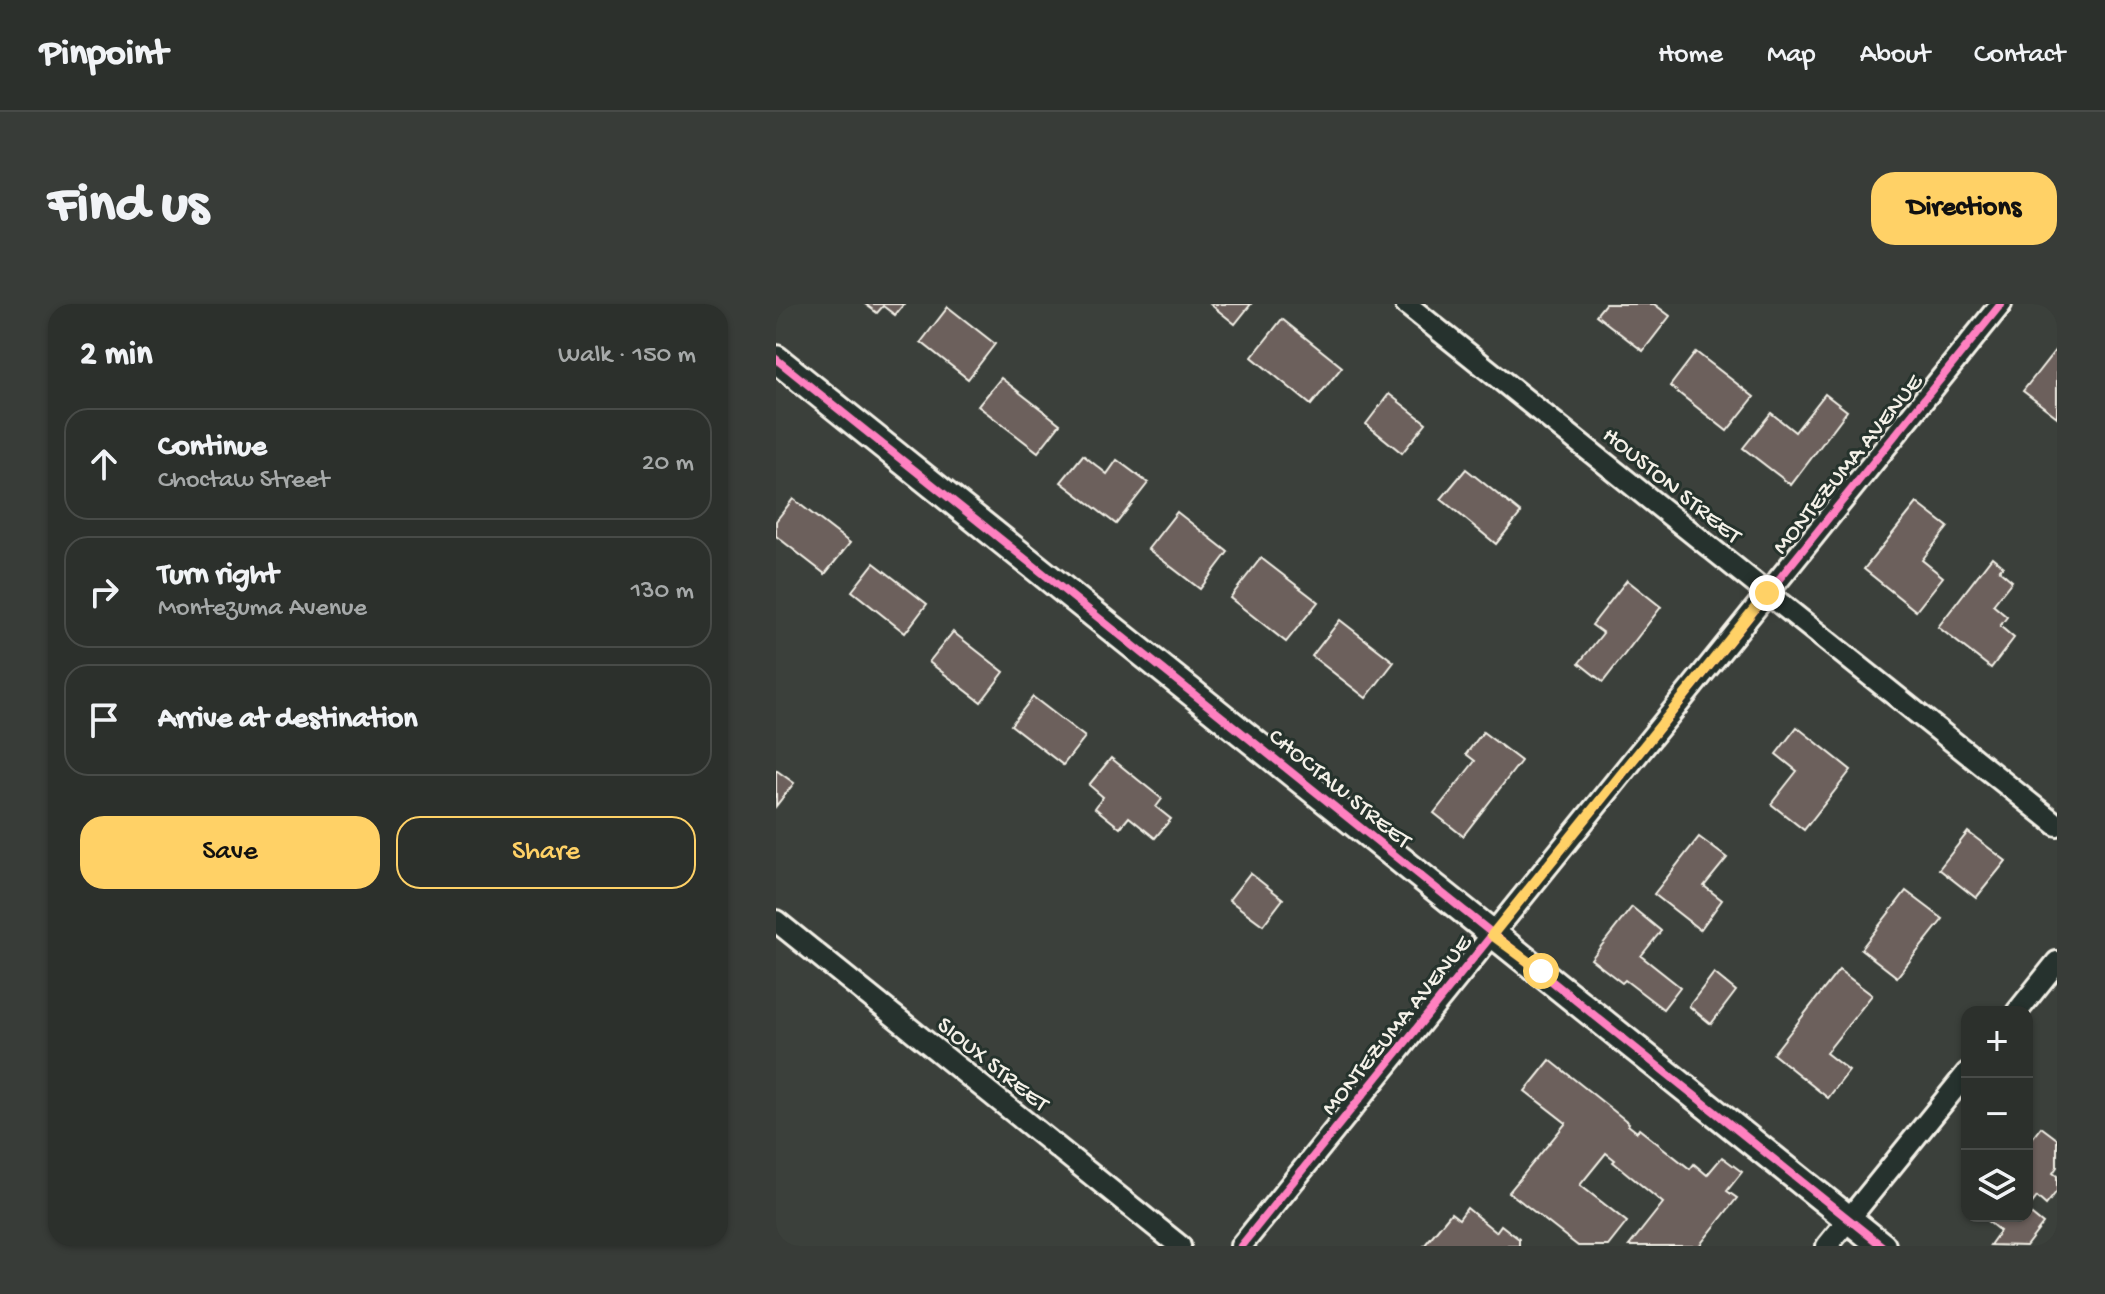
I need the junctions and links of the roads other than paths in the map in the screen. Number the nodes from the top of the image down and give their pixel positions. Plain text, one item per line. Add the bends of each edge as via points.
1 (1406, 304) edge
2 (2001, 304) edge
3 (776, 359) edge
4 (1767, 593) junction
5 (2057, 825) edge
6 (776, 921) edge
7 (1492, 935) junction
8 (2057, 962) edge
9 (2022, 1006) edge
10 (1963, 1078) edge
11 (1849, 1220) junction
12 (1180, 1246) edge
13 (1241, 1246) edge
14 (1827, 1246) edge
15 (1882, 1246) edge

1 - 4 street, HOUSTON STREET
2 - 4 street, MONTEZUMA AVENUE
3 - 7 street, CHOCTAW STREET
4 - 5 street, HOUSTON STREET
4 - 7 street, MONTEZUMA AVENUE
6 - 12 street, SIOUX STREET
7 - 11 street, CHOCTAW STREET
7 - 13 street, MONTEZUMA AVENUE
8 - 9 street
10 - 11 street
11 - 14 street
11 - 15 street, CHOCTAW STREET

